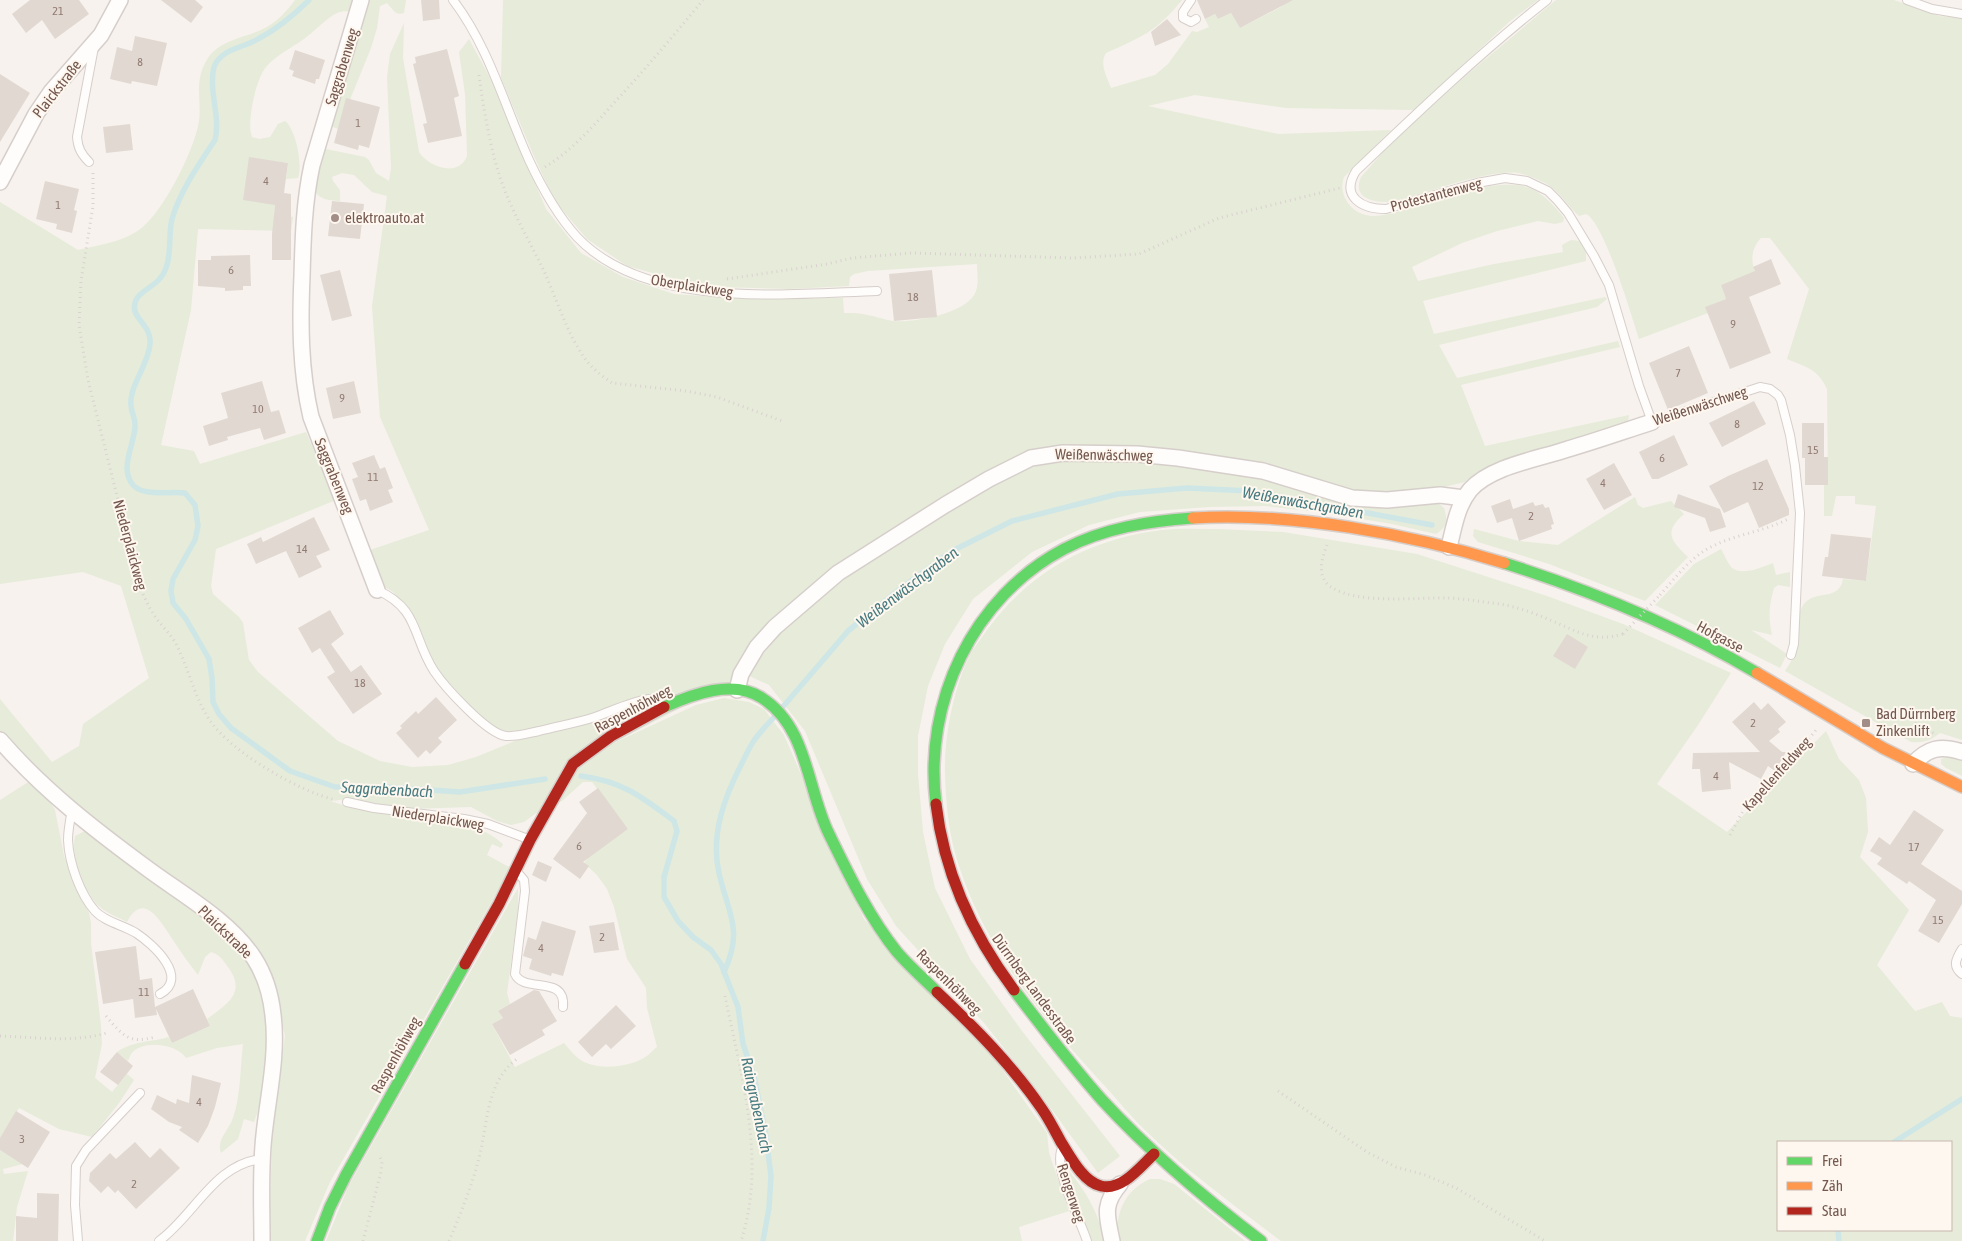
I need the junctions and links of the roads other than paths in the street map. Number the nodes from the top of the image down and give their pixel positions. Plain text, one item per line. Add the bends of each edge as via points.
1 (120, 0) edge
2 (361, 0) edge
3 (453, 0) edge
4 (1191, 0) edge
5 (1547, 0) edge
6 (1907, 0) edge
7 (1962, 14) edge
8 (1196, 19) dead end
9 (95, 44) junction
10 (89, 162) road end
11 (0, 182) edge
12 (877, 291) dead end
13 (1652, 422) junction
14 (1464, 498) junction
15 (1449, 547) junction
16 (377, 590) joint
17 (1791, 655) dead end
18 (737, 690) junction
19 (664, 707) junction
20 (0, 740) edge
21 (1962, 752) edge
22 (1913, 764) junction
23 (1962, 787) edge
24 (347, 802) road end
25 (72, 810) junction
26 (530, 840) junction
27 (515, 870) junction
28 (1962, 949) edge
29 (1962, 974) edge
30 (160, 994) dead end
31 (563, 1007) dead end
32 (140, 1093) dead end
33 (1064, 1144) junction
34 (1154, 1154) junction
35 (262, 1159) junction
36 (1087, 1178) junction
37 (1120, 1184) junction
38 (1108, 1221) junction
39 (78, 1241) edge
40 (159, 1241) edge
41 (262, 1241) edge
42 (317, 1241) edge
43 (1086, 1241) edge
44 (1112, 1241) edge
45 (1262, 1241) edge

1 - 9 street, Plaickstraße
2 - 16 street, Saggrabenweg via 308,186 302,242 301,345 311,416
3 - 12 lane, Oberplaickweg via 483,52 554,209 577,237 603,258 646,279 690,288 779,295
4 - 8 lane via 1183,18 1187,22
5 - 13 lane, Protestantenweg via 1411,118 1356,171 1350,187 1358,202 1374,209 1399,206 1505,178 1527,181 1548,192 1568,213 1609,285
6 - 7 lane via 1932,9
9 - 10 lane via 77,137 80,152
9 - 11 street, Plaickstraße via 51,92
13 - 14 street, Weißenwäschweg via 1498,472 1472,488
13 - 17 lane, Weißenwäschweg via 1760,387 1770,389 1784,405 1800,513
14 - 15 street, Weißenwäschweg
14 - 18 street, Weißenwäschweg via 1440,495 1387,500 1352,498 1263,471 1136,454 1063,452 1031,458 944,505 838,574 757,647 740,674
15 - 22 main road, Hofgasse via 1535,573 1661,623 1719,652
15 - 34 main road, Dürrnberg Landesstraße via 1338,527 1231,517 1173,518 1127,525 1095,534 1059,550 1025,572 975,628 958,657 945,695 937,734 934,777 944,854 960,896 979,938 1047,1037
16 - 19 lane, Saggrabenweg via 392,597 408,613 428,660 442,682 490,730 499,734 516,735 555,727 648,699 658,700
18 - 19 main road, Raspenhöhweg via 707,692
18 - 33 main road, Raspenhöhweg via 750,692 772,706 786,721 798,745 822,818 858,891 886,938 998,1053
19 - 26 main road, Raspenhöhweg via 580,757
20 - 25 street, Plaickstraße via 38,781
21 - 22 street via 1949,749 1929,751
22 - 23 main road, Hofgasse
24 - 26 lane, Niederplaickweg via 464,818
25 - 30 lane via 69,848 81,887 95,912 136,933 162,958 173,980
25 - 35 street, Plaickstraße via 203,908 254,959 271,1001 274,1035
26 - 27 main road, Raspenhöhweg
27 - 31 lane via 525,885 516,977 560,992
27 - 42 main road, Raspenhöhweg via 364,1143 330,1207
28 - 29 lane via 1955,963
32 - 39 lane via 86,1150 76,1166
33 - 36 main road, Raspenhöhweg
33 - 43 lane, Rengerweg via 1060,1166
34 - 37 main road
34 - 45 main road, Dürrnberg Landesstraße via 1219,1210
35 - 40 lane via 244,1162 232,1170
35 - 41 street, Plaickstraße
36 - 37 main road via 1105,1188
36 - 38 street
37 - 38 street via 1108,1203
38 - 44 street

